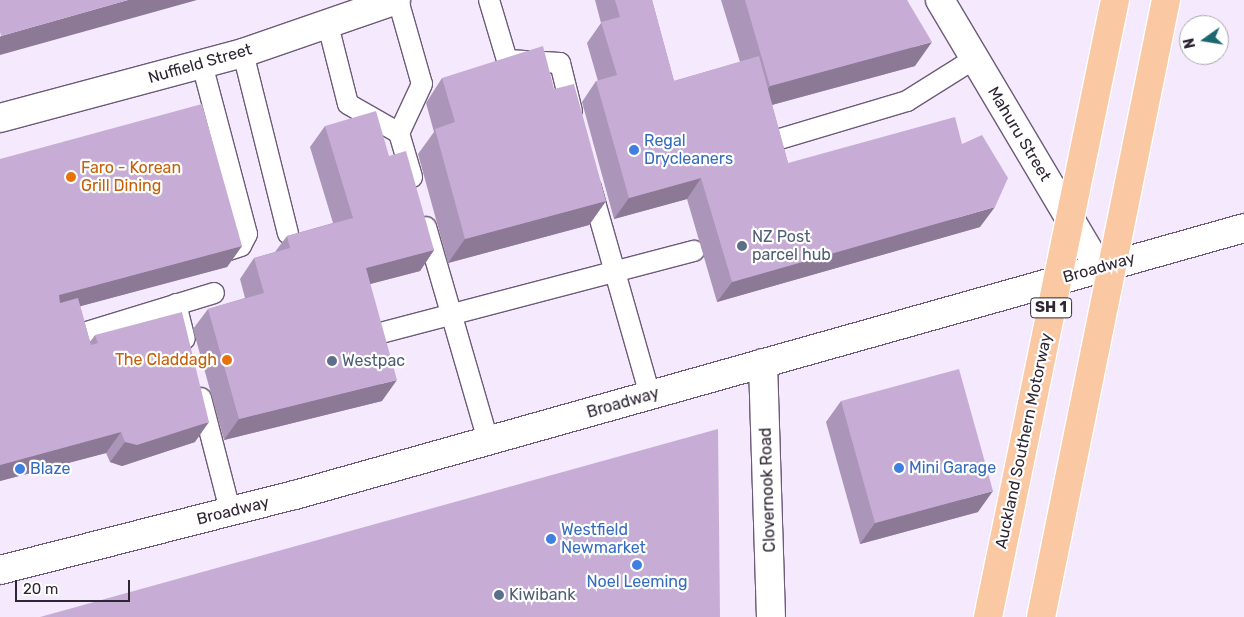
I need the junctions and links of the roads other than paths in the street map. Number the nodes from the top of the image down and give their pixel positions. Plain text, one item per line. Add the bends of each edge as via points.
1 (397, 0) edge
2 (489, 0) edge
3 (940, 0) edge
4 (1114, 0) edge
5 (1166, 0) edge
6 (328, 25) junction
7 (243, 52) junction
8 (974, 59) junction
9 (202, 64) junction
10 (0, 118) edge
11 (576, 127) edge
12 (399, 133) junction
13 (773, 142) edge
14 (585, 164) edge
15 (1244, 228) edge
16 (288, 233) dead end
17 (226, 252) edge
18 (694, 252) dead end
19 (1099, 268) junction
20 (614, 272) junction
21 (214, 293) dead end
22 (176, 304) junction
23 (451, 314) junction
24 (80, 334) edge
25 (377, 334) edge
26 (763, 363) junction
27 (650, 395) junction
28 (488, 441) junction
29 (230, 510) junction
30 (0, 570) edge
31 (771, 617) edge
32 (988, 617) edge
33 (1041, 617) edge

1 - 6 main road, Nuffield Street
1 - 12 lane via 422,84
2 - 11 lane via 507,60 560,63
3 - 8 main road, Mahuru Street
4 - 32 highway, Auckland Southern Motorway / SH 1, bridge
5 - 33 highway, bridge
6 - 7 main road, Nuffield Street
6 - 12 lane via 348,104
7 - 9 main road, Nuffield Street
7 - 16 lane
8 - 13 lane via 908,101
8 - 19 main road, Mahuru Street
9 - 10 main road, Nuffield Street
9 - 17 lane via 247,234 241,246
12 - 23 lane
14 - 20 lane
15 - 19 main road, Broadway
18 - 20 lane
19 - 26 main road, Broadway
20 - 23 lane
20 - 27 lane
21 - 22 lane
22 - 24 lane
22 - 29 lane
23 - 25 lane
23 - 28 lane
26 - 27 main road, Broadway
26 - 31 main road, Clovernook Road
27 - 28 main road, Broadway
28 - 29 main road, Broadway
29 - 30 main road, Broadway

